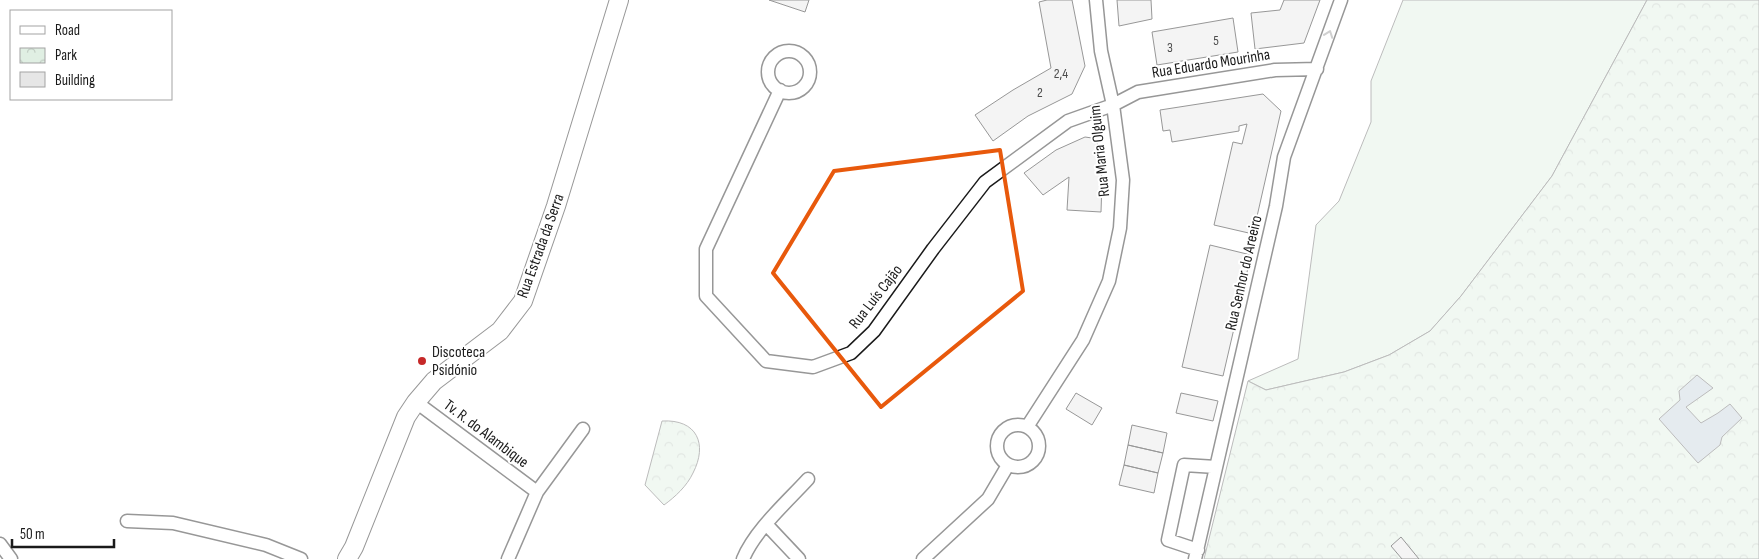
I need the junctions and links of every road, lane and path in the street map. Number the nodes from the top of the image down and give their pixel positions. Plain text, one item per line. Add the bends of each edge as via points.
1 (619, 0) edge
2 (1096, 0) edge
3 (1341, 0) edge
4 (1317, 68) junction
5 (780, 90) dead end
6 (1113, 105) junction
7 (416, 402) junction
8 (1027, 427) junction
9 (583, 429) dead end
10 (1008, 465) junction
11 (1216, 467) junction
12 (808, 478) dead end
13 (537, 492) junction
14 (127, 521) dead end
15 (766, 524) junction
16 (0, 544) edge
17 (1196, 554) edge
18 (12, 559) edge
19 (301, 559) edge
20 (347, 559) edge
21 (508, 559) edge
22 (743, 559) edge
23 (799, 559) edge
24 (923, 559) edge

1 - 7 street, Rua Estrada da Serra via 556,206 523,301 500,331 434,381
2 - 6 street, Rua Maria Olguim
4 -> 3 street, Rua Senhor do Areeiro
4 - 6 street, Rua Eduardo Mourinha via 1275,70 1138,92
4 - 11 street, Rua Senhor do Areeiro via 1284,157 1276,206
5 - 6 street, Rua Luís Cajão via 706,249 706,296 766,361 813,367 851,353 874,331 985,182 1068,121
6 - 8 street, Rua Maria Olguim via 1123,180 1120,228 1109,281 1083,340
7 - 13 street, Tv. R. do Alambique
7 - 20 street, Rua Estrada da Serra via 406,418
8 - 10 street via 1011,426 999,436 998,452
8 - 10 street via 1038,439 1036,455 1024,466
9 - 13 street
10 - 24 street via 988,499
11 - 17 street, Rua Senhor do Areeiro
11 - 17 street via 1184,465 1174,505 1168,540
12 - 15 street
13 - 21 street
14 - 19 street via 174,523 266,545
15 - 22 street
15 - 23 street
16 - 18 street

